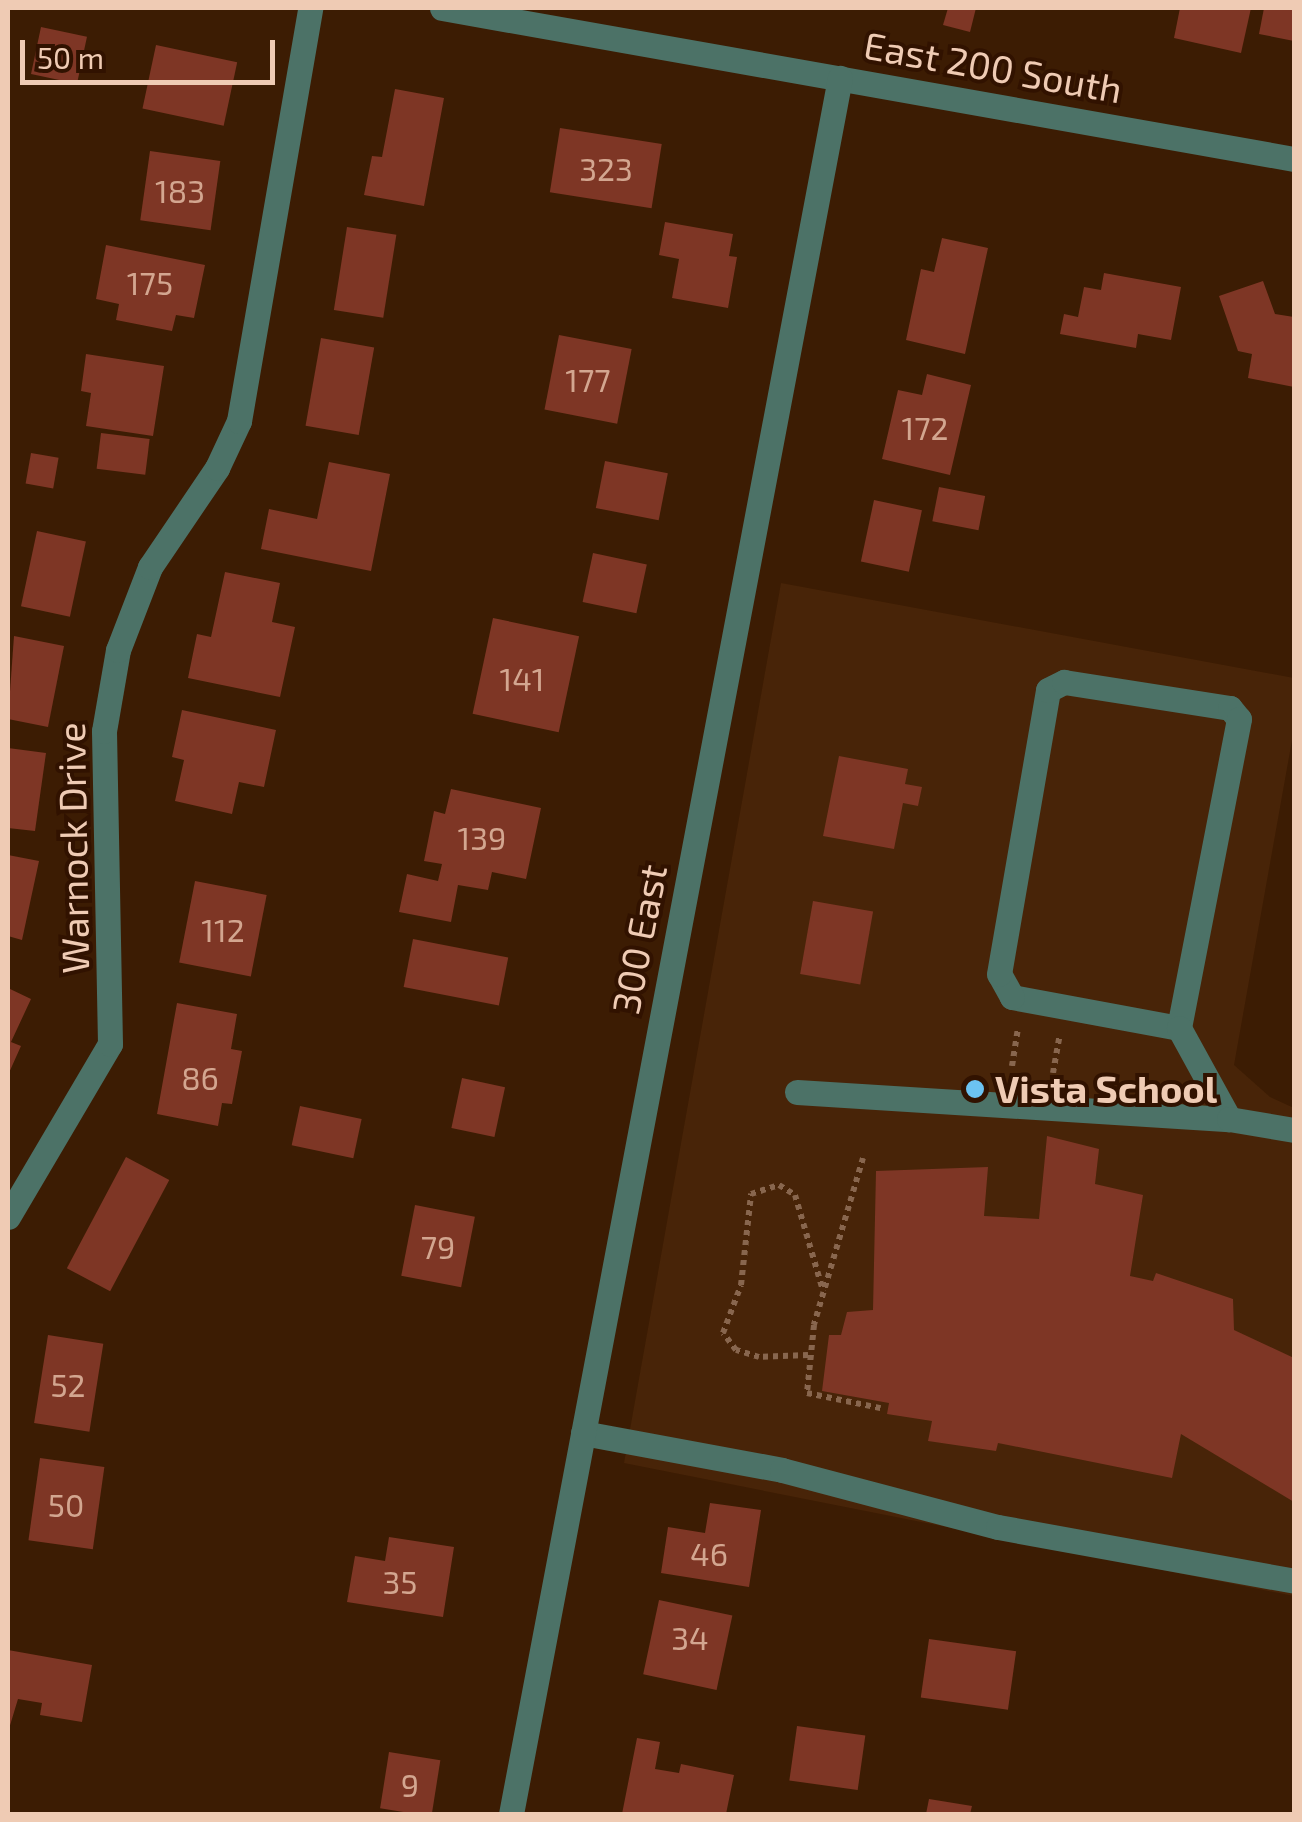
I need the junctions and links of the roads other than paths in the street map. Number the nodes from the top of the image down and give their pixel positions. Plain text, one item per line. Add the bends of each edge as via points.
1 (310, 8) edge
2 (442, 8) edge
3 (840, 78) junction
4 (1294, 159) edge
5 (1179, 1028) junction
6 (797, 1092) dead end
7 (1229, 1119) junction
8 (1294, 1130) edge
9 (8, 1217) edge
10 (583, 1433) junction
11 (1294, 1581) edge
12 (511, 1814) edge

1 - 9 street, Warnock Drive via 239,422 217,468 150,567 118,650 104,731 110,1044
2 - 3 street, East 200 South
3 - 4 street, East 200 South
3 - 10 street, 300 East
5 - 5 street via 1239,719 1230,708 1064,682 1048,690 1000,974 1012,996
5 - 7 street
6 - 7 street
7 - 8 street
10 - 11 street via 782,1470 1017,1531
10 - 12 street, 300 East

